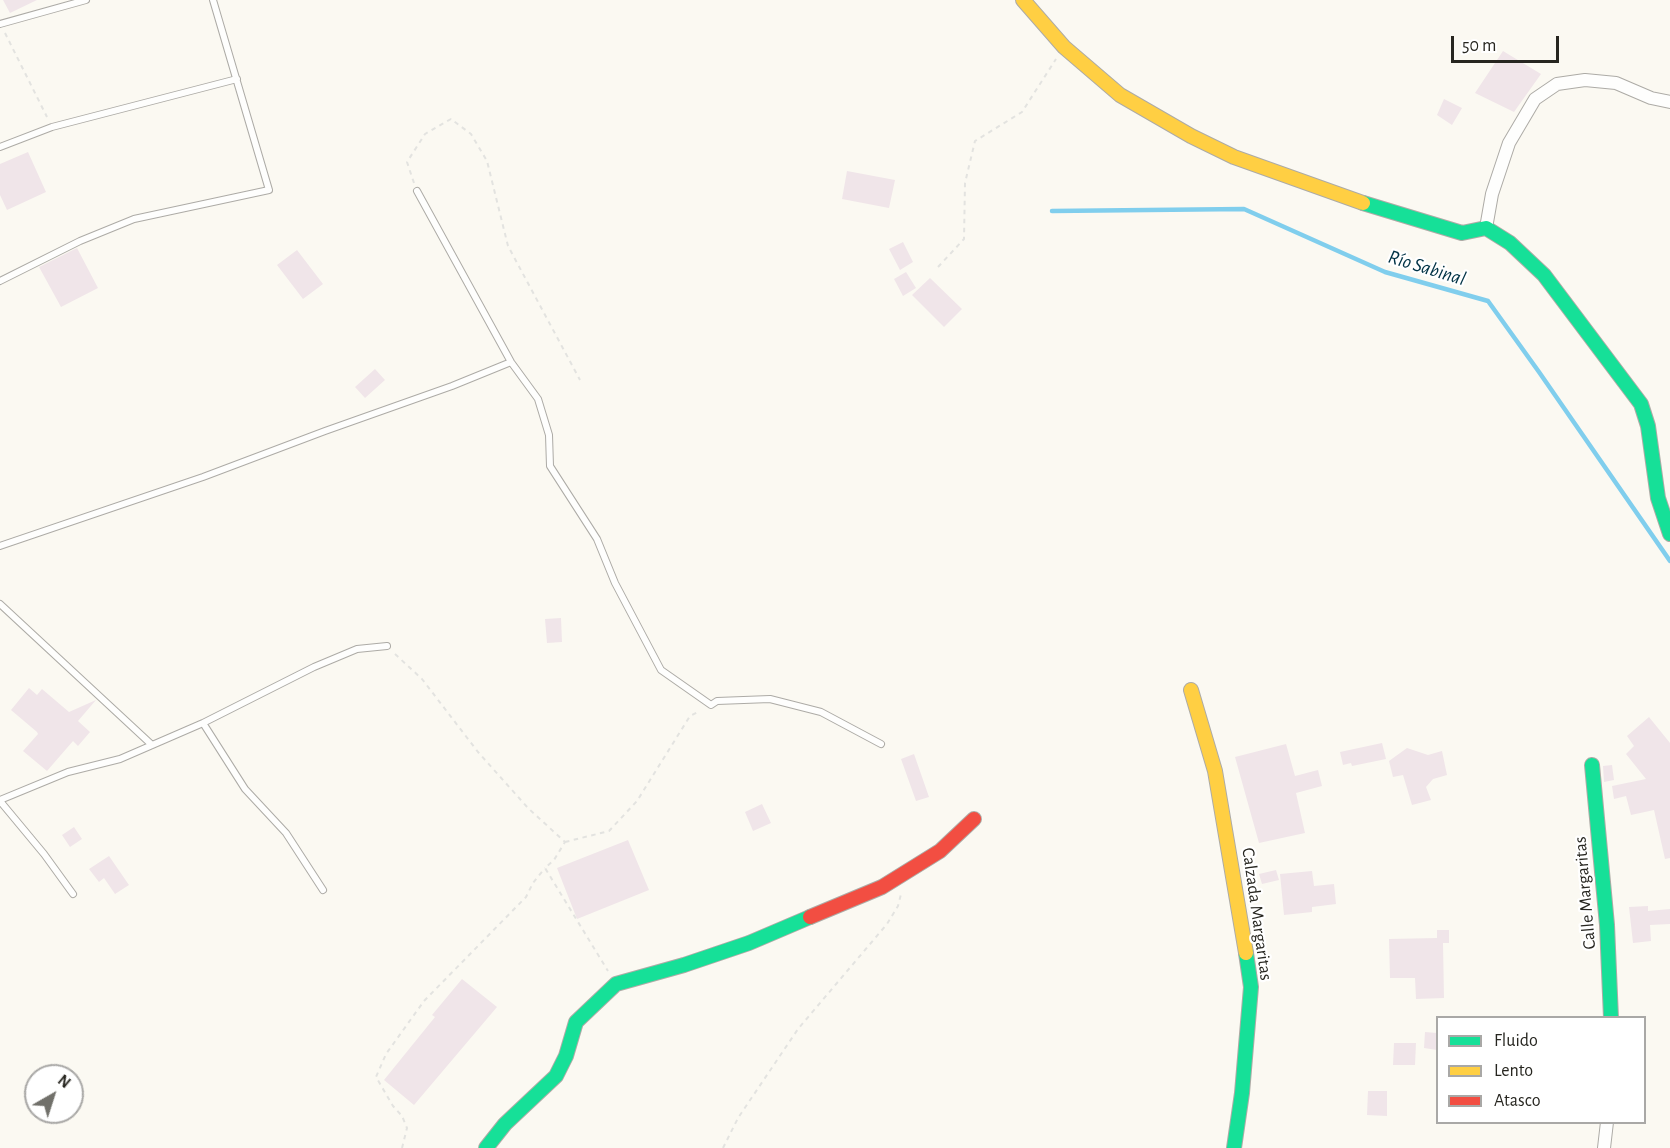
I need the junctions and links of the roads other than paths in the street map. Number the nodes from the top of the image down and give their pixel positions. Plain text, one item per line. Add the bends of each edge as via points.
1 (86, 0) edge
2 (213, 0) edge
3 (1023, 0) edge
4 (0, 24) edge
5 (237, 79) junction
6 (1670, 102) edge
7 (0, 147) edge
8 (417, 191) road end
9 (1486, 228) junction
10 (0, 281) edge
11 (511, 362) junction
12 (1670, 534) edge
13 (0, 546) edge
14 (0, 604) edge
15 (387, 646) road end
16 (1191, 690) dead end
17 (203, 723) junction
18 (881, 744) dead end
19 (152, 745) junction
20 (1592, 765) dead end
21 (0, 801) edge
22 (974, 819) dead end
23 (323, 890) dead end
24 (73, 894) dead end
25 (1611, 1016) edge
26 (1607, 1124) edge
27 (486, 1148) edge
28 (1234, 1148) edge
29 (1604, 1148) edge

1 - 4 lane
2 - 5 lane
3 - 9 street via 1064,47 1120,95 1191,136 1234,157 1420,221 1462,233
5 - 7 lane via 52,127
5 - 10 lane via 269,190 134,219
6 - 9 street via 1616,83 1585,80 1557,84 1535,99 1509,143 1492,194
8 - 11 lane
9 - 12 street via 1510,243 1544,275 1641,404 1650,436 1658,498
11 - 13 lane via 203,477
11 - 18 lane via 538,399 549,435 550,466 597,539 615,583 661,670 711,705 717,701 770,699 821,712
14 - 19 lane
15 - 17 lane via 346,653
16 - 28 street, Calzada Margaritas via 1215,771 1251,987
17 - 19 lane
17 - 23 lane via 245,789 286,833
19 - 21 lane via 120,759 68,772
20 - 25 street, Calle Margaritas
21 - 24 lane
22 - 27 street via 940,851 882,887 749,943 616,984 576,1022 556,1076 505,1124
26 - 29 street

